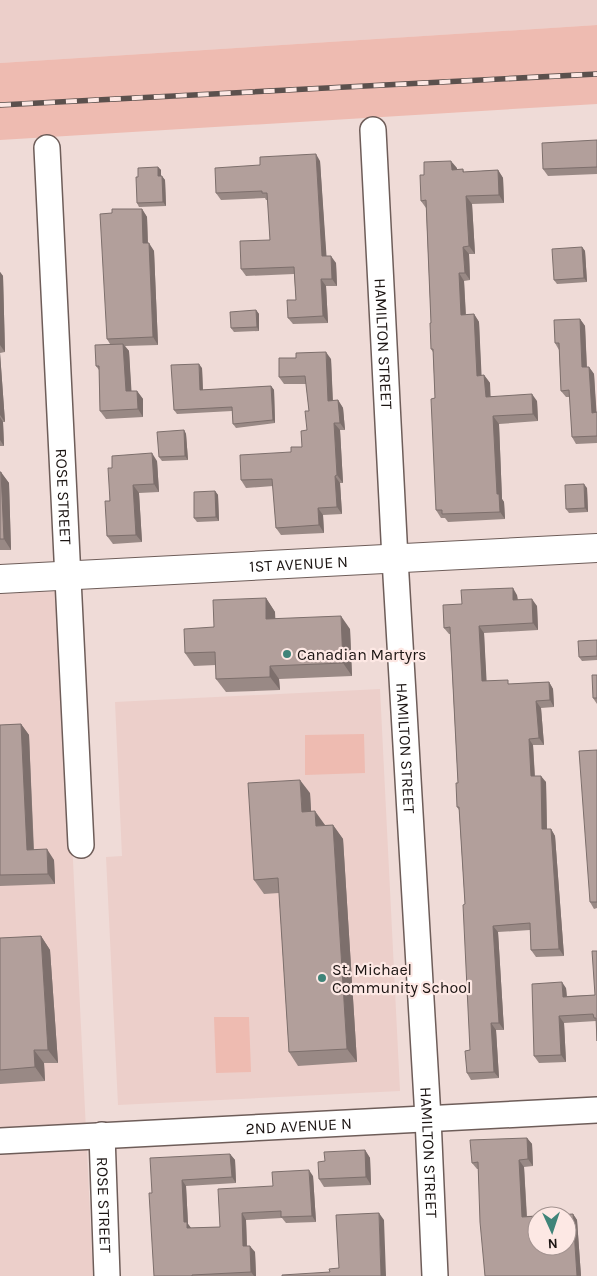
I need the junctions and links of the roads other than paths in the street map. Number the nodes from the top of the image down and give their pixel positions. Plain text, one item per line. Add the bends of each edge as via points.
1 (373, 130) dead end
2 (47, 148) dead end
3 (597, 548) edge
4 (394, 559) junction
5 (67, 576) junction
6 (0, 579) edge
7 (81, 845) dead end
8 (597, 1110) edge
9 (428, 1118) junction
10 (102, 1135) junction
11 (0, 1141) edge
12 (107, 1276) edge
13 (435, 1276) edge

1 - 4 street, HAMILTON STREET
2 - 5 street, ROSE STREET
3 - 4 street, 1ST AVENUE N
4 - 5 street, 1ST AVENUE N
4 - 9 street, HAMILTON STREET
5 - 6 street, 1ST AVENUE N
5 - 7 street, ROSE STREET
8 - 9 street, 2ND AVENUE N
9 - 10 street, 2ND AVENUE N
9 - 13 street, HAMILTON STREET
10 - 11 street, 2ND AVENUE N
10 - 12 street, ROSE STREET

